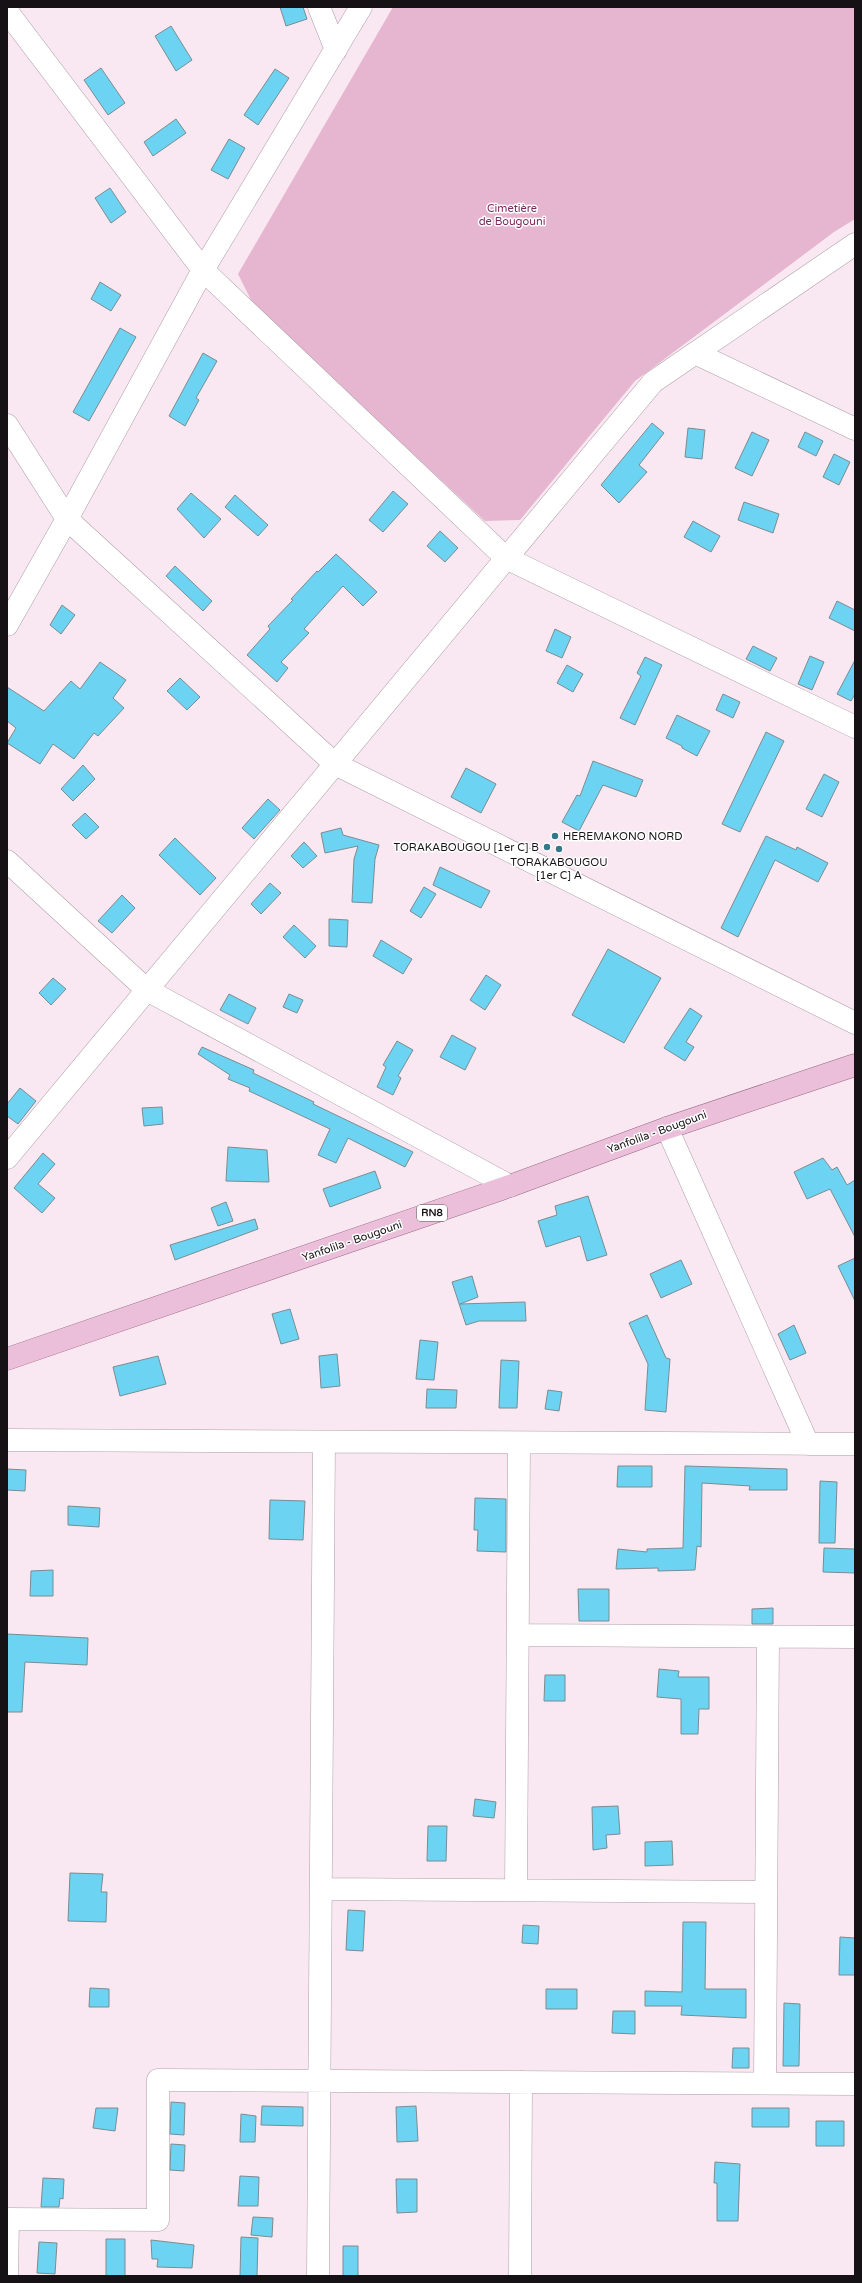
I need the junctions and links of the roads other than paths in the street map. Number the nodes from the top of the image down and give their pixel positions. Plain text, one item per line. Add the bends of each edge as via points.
1 (319, 7) edge
2 (361, 7) edge
3 (8, 12) edge
4 (336, 50) junction
5 (855, 244) edge
6 (203, 270) junction
7 (695, 353) junction
8 (7, 425) edge
9 (855, 429) edge
10 (68, 519) junction
11 (506, 558) junction
12 (7, 624) edge
13 (855, 727) edge
14 (335, 764) junction
15 (7, 861) edge
16 (147, 990) junction
17 (855, 1024) edge
18 (855, 1065) edge
19 (666, 1128) junction
20 (7, 1158) edge
21 (510, 1186) junction
22 (7, 1359) edge
23 (7, 1440) edge
24 (324, 1442) junction
25 (519, 1443) junction
26 (808, 1444) junction
27 (855, 1444) edge
28 (518, 1635) junction
29 (768, 1637) junction
30 (855, 1637) edge
31 (321, 1889) junction
32 (516, 1890) junction
33 (766, 1892) junction
34 (319, 2081) junction
35 (521, 2082) junction
36 (765, 2083) junction
37 (855, 2084) edge
38 (7, 2276) edge
39 (318, 2276) edge
40 (520, 2276) edge

1 - 4 street
2 - 4 street
3 - 6 street
4 - 6 street
5 - 7 street
6 - 10 street
6 - 11 street
7 - 9 street
7 - 11 street via 653,382
8 - 10 street
10 - 12 street
10 - 14 street
11 - 13 street
11 - 14 street
14 - 16 street
14 - 17 street
15 - 16 street
16 - 20 street
16 - 21 street
18 - 19 main road, Yanfolila - Bougouni / RN8
19 - 21 main road, Yanfolila - Bougouni / RN8
19 - 26 street
21 - 22 main road, Yanfolila - Bougouni / RN8
23 - 24 street
24 - 25 street
24 - 31 street
25 - 26 street
25 - 28 street
26 - 27 street
28 - 29 street
28 - 32 street
29 - 30 street
29 - 33 street
31 - 32 street
31 - 34 street
32 - 33 street
33 - 36 street
34 - 35 street
34 - 38 street via 158,2080 158,2220 8,2219
34 - 39 street
35 - 36 street
35 - 40 street
36 - 37 street

